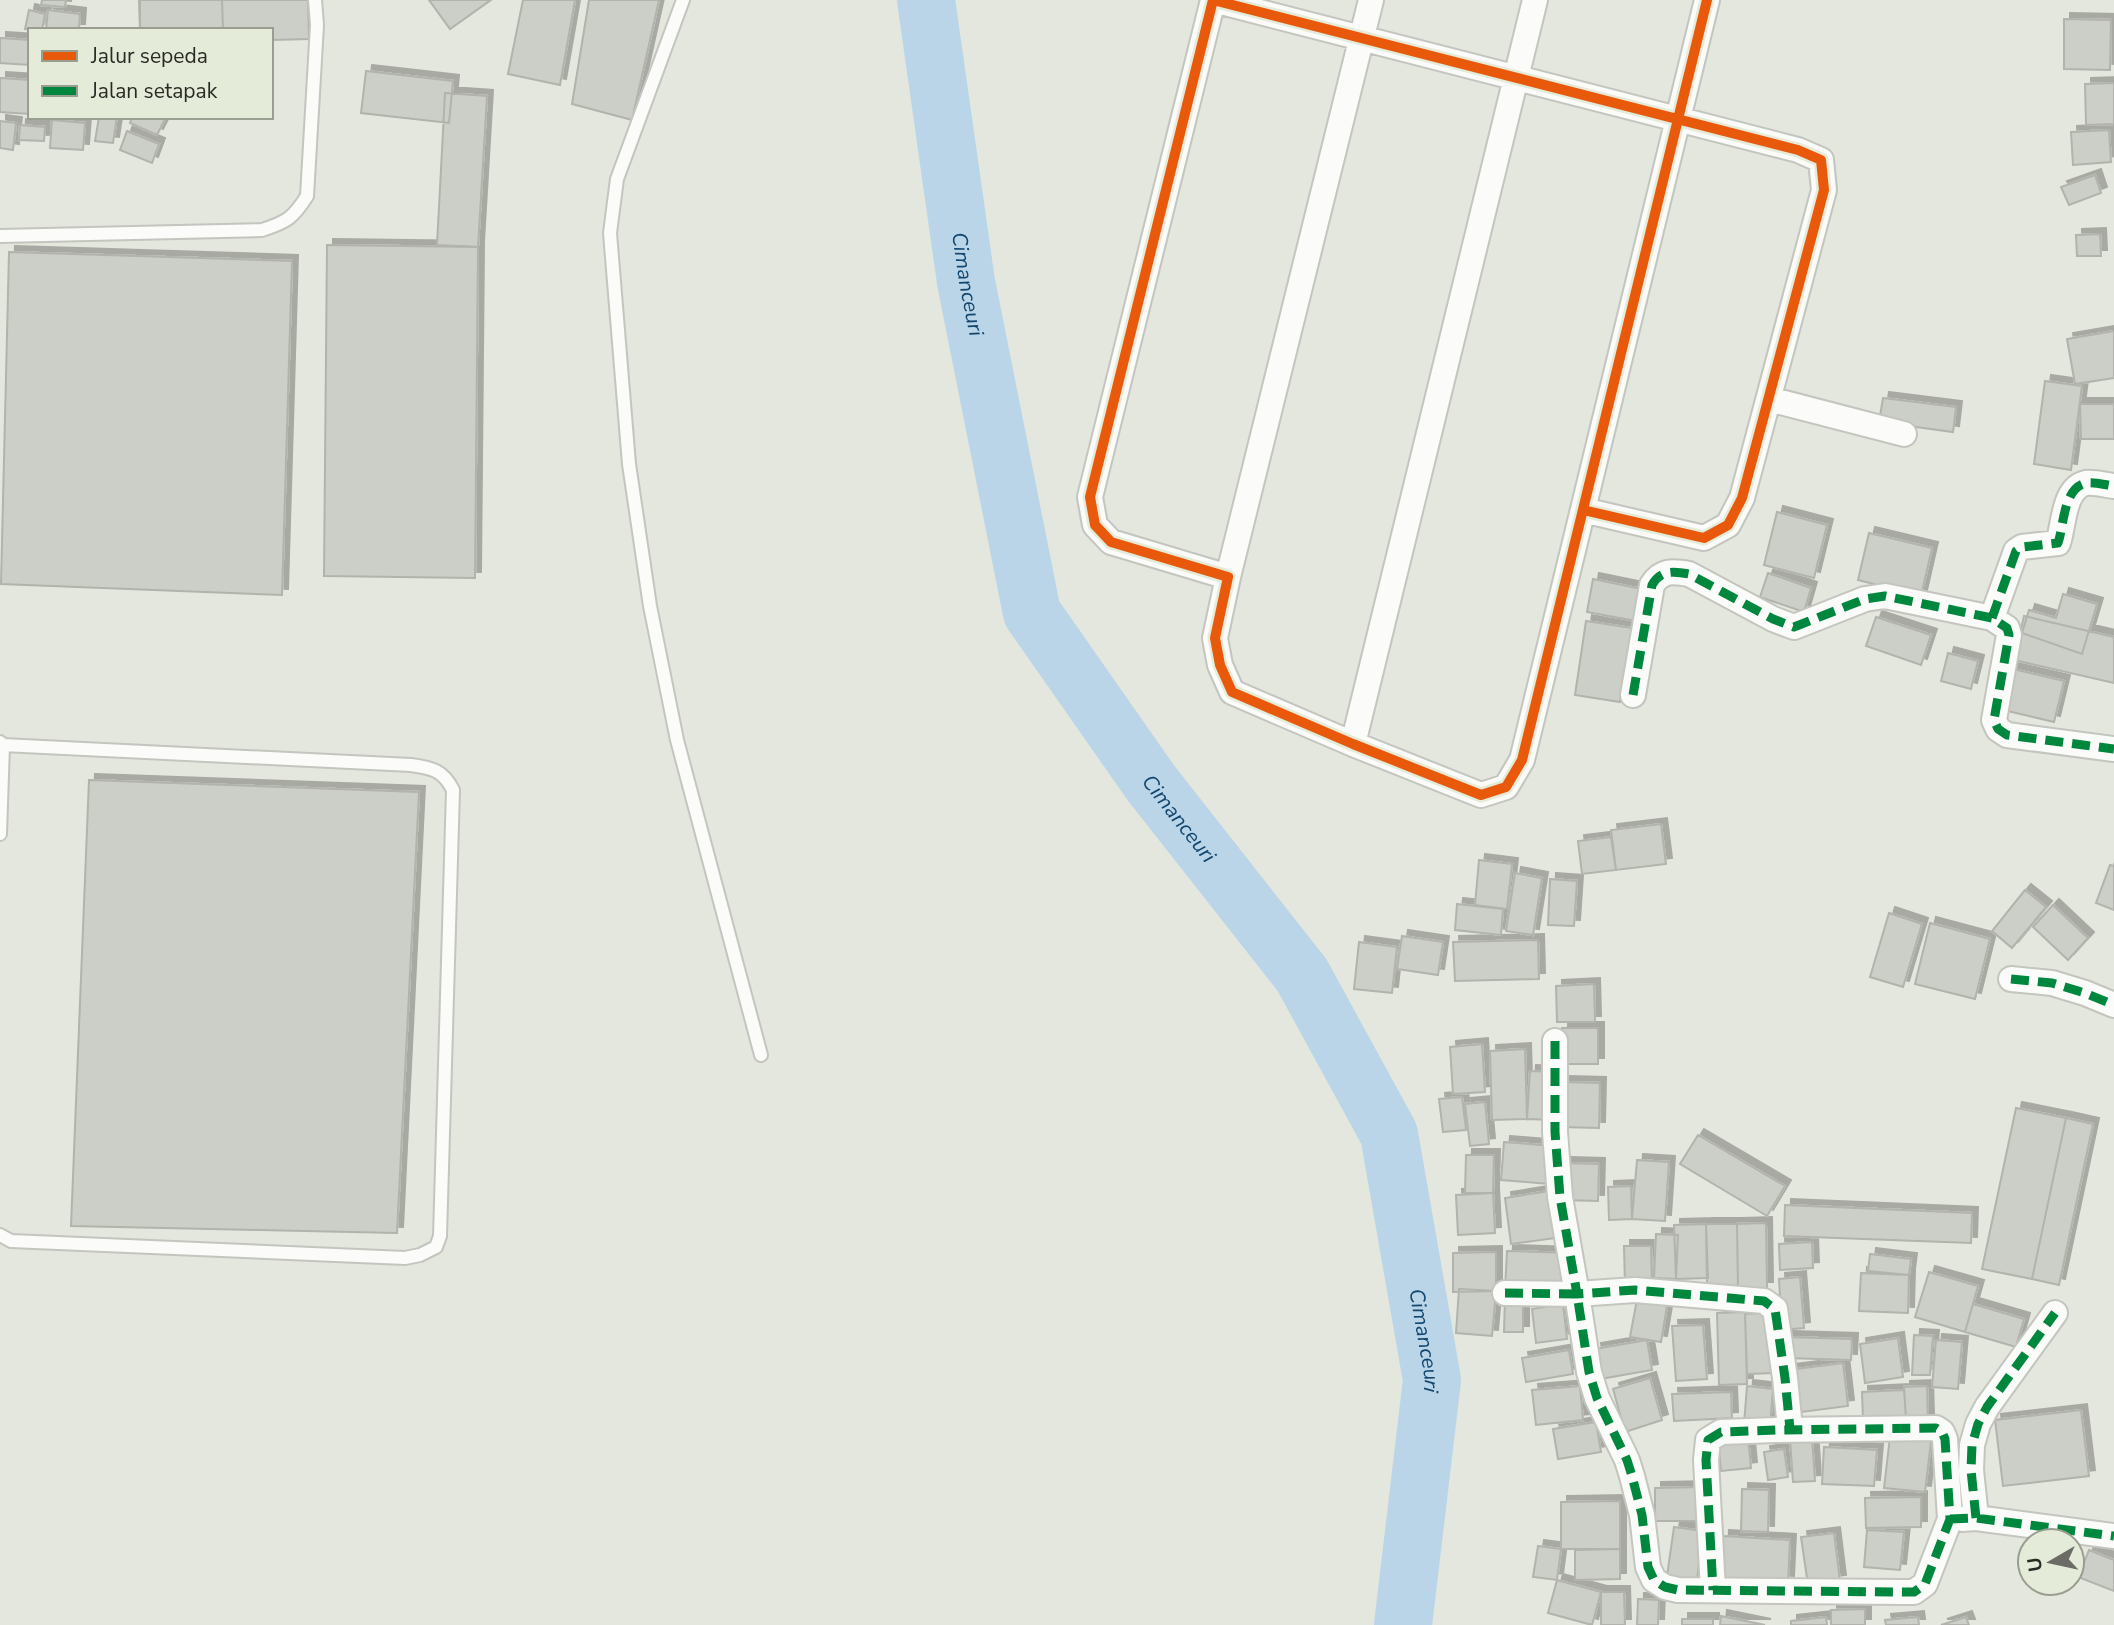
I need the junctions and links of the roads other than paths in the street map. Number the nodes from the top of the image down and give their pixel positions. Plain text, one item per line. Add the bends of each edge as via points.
1 (315, 0) edge
2 (682, 0) edge
3 (1371, 0) edge
4 (1535, 0) edge
5 (1707, 0) edge
6 (1362, 38) junction
7 (1515, 77) junction
8 (1678, 119) junction
9 (0, 236) edge
10 (1769, 399) junction
11 (1904, 434) dead end
12 (2114, 486) edge
13 (1583, 509) junction
14 (1228, 577) junction
15 (1992, 618) junction
16 (1633, 695) dead end
17 (1, 744) edge
18 (1353, 744) junction
19 (2114, 749) edge
20 (0, 834) edge
21 (2011, 979) dead end
22 (2114, 1005) edge
23 (1555, 1041) dead end
24 (761, 1055) dead end
25 (0, 1235) edge
26 (1505, 1293) dead end
27 (1577, 1294) junction
28 (2055, 1313) dead end
29 (1790, 1429) junction
30 (1976, 1518) junction
31 (1950, 1519) junction
32 (2114, 1536) edge
33 (1713, 1590) junction

1 - 9 lane via 307,196 284,223 262,230
2 - 24 lane via 617,179 610,233 629,464 650,606 677,740
3 - 6 street
4 - 7 street
5 - 8 street
6 - 7 street
6 - 14 street
6 - 14 street via 1213,0 1189,94 1090,497 1095,525 1111,542
7 - 8 street
7 - 18 street
8 - 10 street via 1821,160 1824,190
8 - 13 street
10 - 11 street
10 - 13 street via 1742,498 1728,525 1703,538
12 - 15 street via 2087,483 2077,487 2069,498 2058,542 2016,551
13 - 18 street via 1522,760 1506,787 1481,795
14 - 18 street via 1215,638 1232,692
15 - 16 street via 1885,596 1865,599 1794,627 1689,574 1670,571 1652,586
15 - 19 street via 2007,628 2009,635 1994,720 1998,729 2007,735
17 - 20 lane
17 - 25 lane via 411,765 447,777 453,790 440,1236 436,1247 405,1258 11,1241
21 - 22 street via 2052,983
23 - 27 street via 1560,1196
26 - 27 street
27 - 29 street via 1635,1290 1764,1300 1775,1309
27 - 33 street via 1589,1372 1632,1476 1648,1567 1654,1580 1665,1587
28 - 30 street via 1978,1424 1971,1470
29 - 31 street via 1936,1428 1945,1439
29 - 33 street via 1721,1433 1708,1440
30 - 31 street
30 - 32 street
31 - 33 street via 1925,1584 1914,1591

